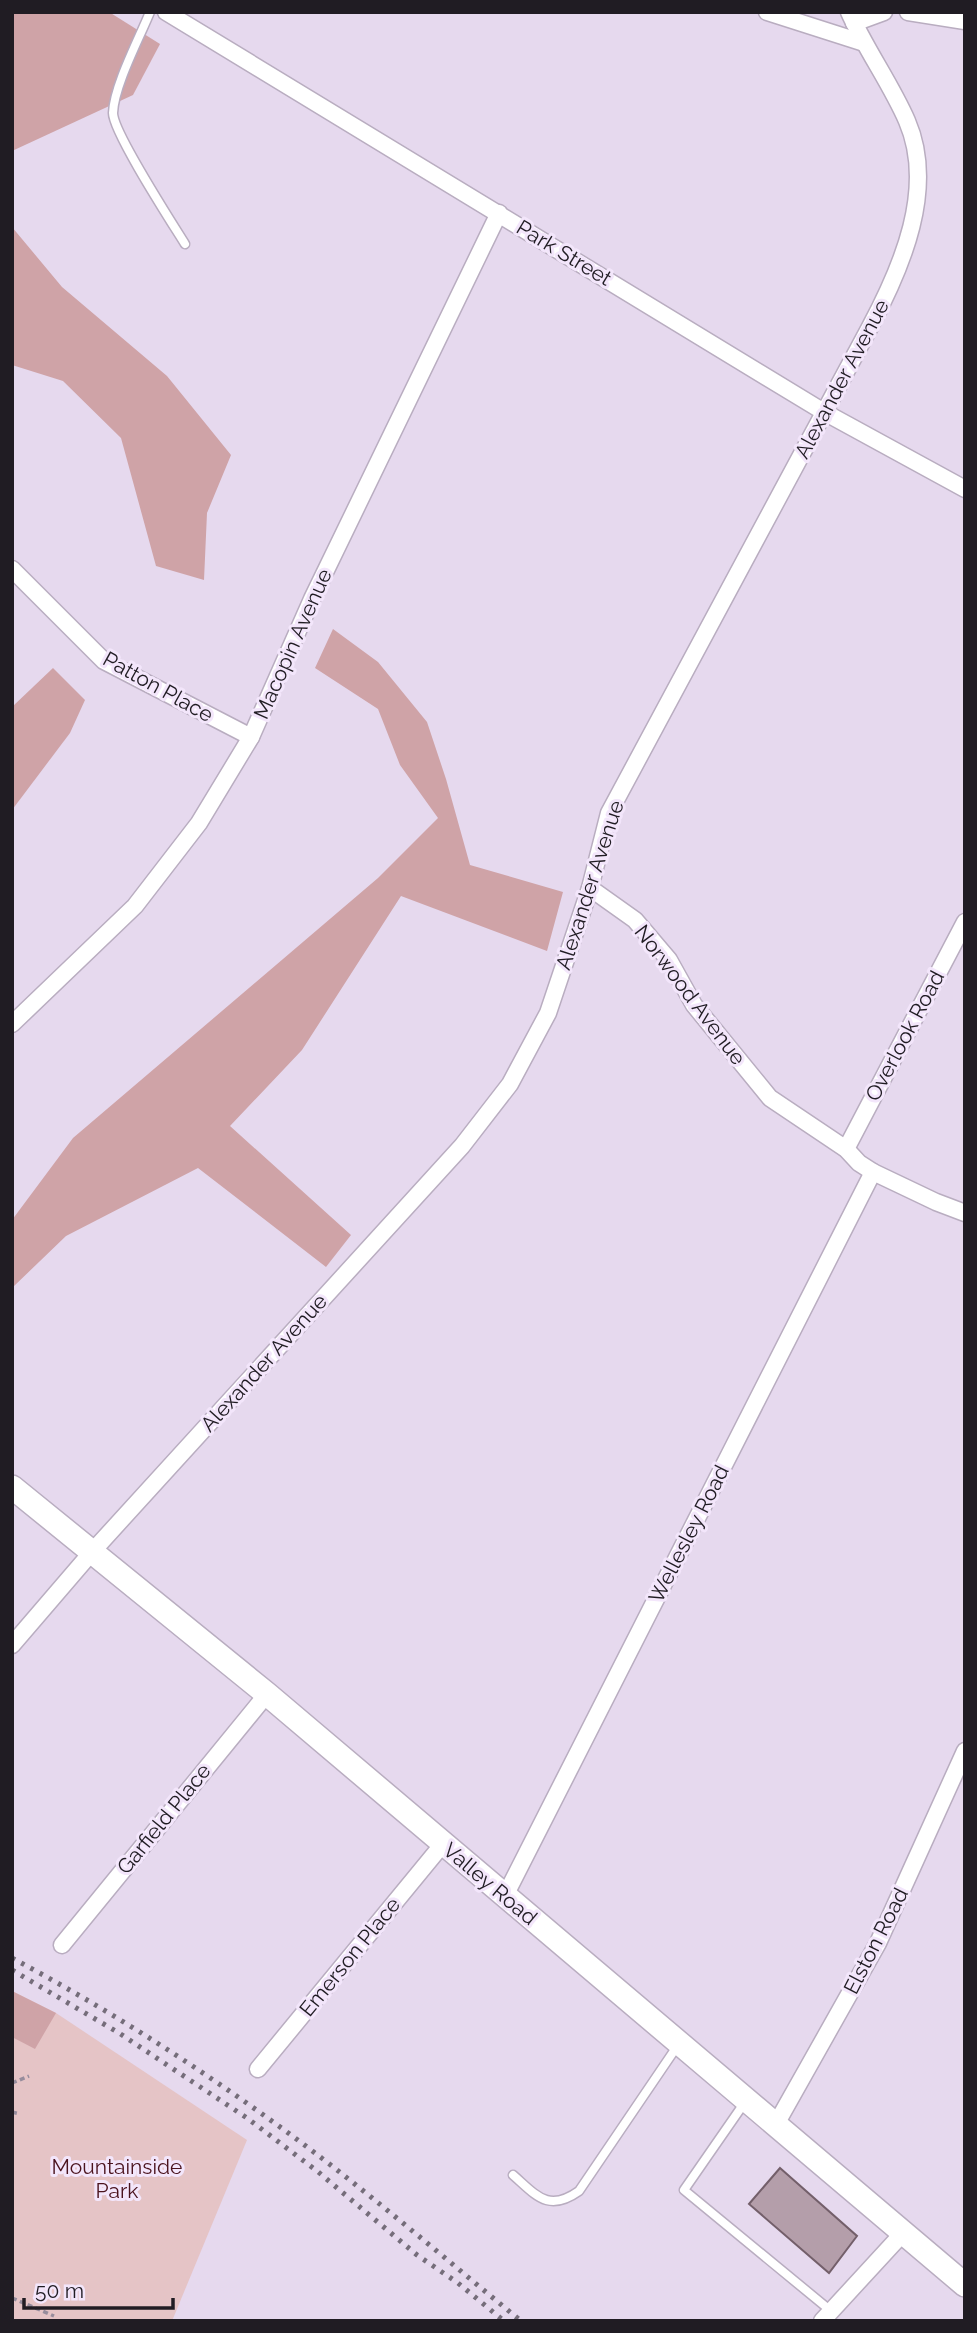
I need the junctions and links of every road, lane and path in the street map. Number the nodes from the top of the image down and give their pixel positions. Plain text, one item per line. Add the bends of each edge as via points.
1 (150, 12) edge
2 (166, 12) edge
3 (767, 12) edge
4 (884, 12) edge
5 (908, 12) edge
6 (851, 18) edge
7 (965, 21) edge
8 (864, 43) junction
9 (499, 213) junction
10 (184, 244) dead end
11 (824, 412) junction
12 (965, 489) edge
13 (12, 569) edge
14 (251, 737) junction
15 (590, 888) junction
16 (965, 922) edge
17 (12, 1024) edge
18 (846, 1149) junction
19 (873, 1172) junction
20 (965, 1213) edge
21 (12, 1486) edge
22 (91, 1553) junction
23 (12, 1644) edge
24 (267, 1694) junction
25 (965, 1751) edge
26 (442, 1845) junction
27 (505, 1896) junction
28 (62, 1945) dead end
29 (679, 2042) junction
30 (258, 2069) dead end
31 (29, 2076) dead end
32 (12, 2083) edge
33 (746, 2101) junction
34 (12, 2112) edge
35 (20, 2115) dead end
36 (775, 2126) junction
37 (513, 2175) dead end
38 (903, 2233) junction
39 (965, 2285) edge
40 (12, 2298) edge
41 (54, 2316) dead end
42 (827, 2316) edge

1 - 10 lane via 123,78 113,118
2 - 9 street, Park Street
3 - 8 street
4 - 6 street
5 - 7 street
6 - 8 street, Alexander Avenue
8 - 11 street, Alexander Avenue via 908,122 916,149 918,194 905,249 887,296
9 - 11 street, Park Street
9 - 14 street, Macopin Avenue via 312,599
11 - 12 street, Park Street
11 - 15 street, Alexander Avenue via 610,813
13 - 14 street, Patton Place via 104,661
14 - 17 street, Macopin Avenue via 199,823 135,906
15 - 18 street, Norwood Avenue via 635,920 669,960 694,1005 770,1098
15 - 22 street, Alexander Avenue via 548,1013 510,1084 462,1146
16 - 18 street, Overlook Road
18 - 19 street, Norwood Avenue
19 - 20 street, Norwood Avenue
19 - 27 street, Wellesley Road
21 - 22 main road, Valley Road
22 - 23 street, Alexander Avenue
22 - 24 main road, Valley Road
24 - 26 main road, Valley Road
24 - 28 street, Garfield Place
25 - 36 street, Elston Road via 878,1943
26 - 27 main road, Valley Road
26 - 30 street, Emerson Place
27 - 29 main road, Valley Road
29 - 33 main road, Valley Road
29 - 37 lane via 579,2191 554,2203 541,2199
31 - 32 path
33 - 36 main road, Valley Road
33 - 42 lane via 684,2190
34 - 35 path
36 - 38 main road, Valley Road
38 - 39 main road, Valley Road
38 - 42 street
40 - 41 path

